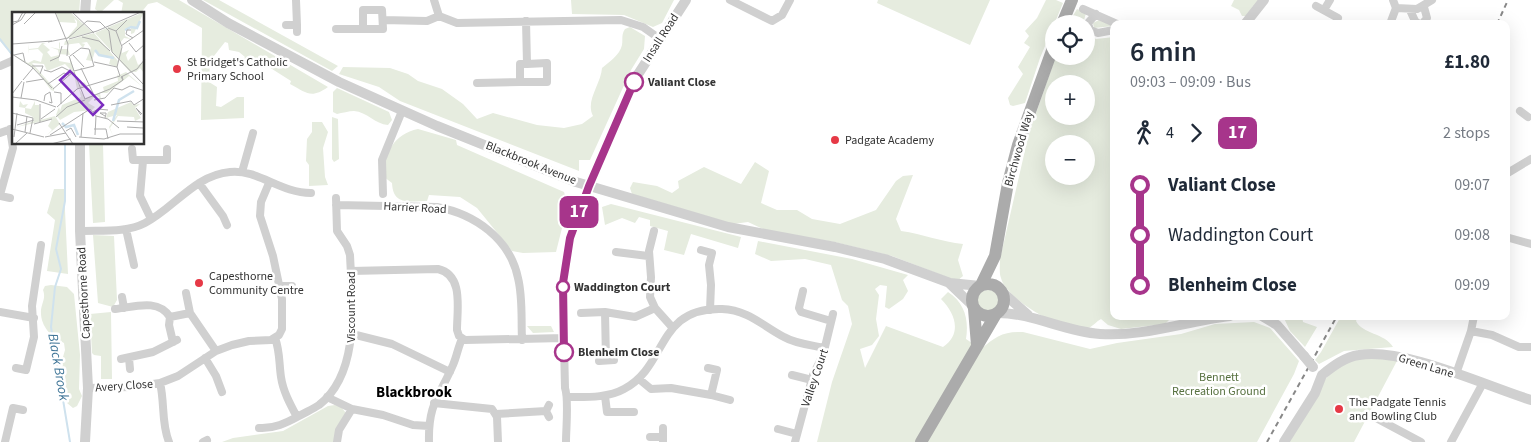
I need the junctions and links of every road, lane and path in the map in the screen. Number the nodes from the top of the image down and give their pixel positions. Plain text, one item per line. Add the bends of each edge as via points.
1 (192, 0) edge
2 (296, 0) edge
3 (434, 0) edge
4 (686, 0) edge
5 (730, 0) edge
6 (790, 0) edge
7 (1072, 0) edge
8 (1264, 0) edge
9 (1330, 0) edge
10 (1432, 0) edge
11 (1395, 4) edge
12 (1316, 6) dead end
13 (1424, 6) junction
14 (1083, 9) dead end
15 (1324, 10) junction
16 (1410, 10) junction
17 (1096, 14) junction
18 (1065, 15) edge
19 (439, 16) junction
20 (1338, 18) dead end
21 (383, 20) junction
22 (1247, 20) edge
23 (1391, 20) edge
24 (1415, 20) edge
25 (1425, 20) edge
26 (526, 21) junction
27 (1110, 21) edge
28 (286, 25) dead end
29 (336, 28) dead end
30 (363, 29) junction
31 (1110, 31) edge
32 (660, 39) junction
33 (12, 62) edge
34 (526, 64) junction
35 (1047, 65) edge
36 (0, 66) edge
37 (520, 82) junction
38 (477, 83) dead end
39 (402, 111) junction
40 (1520, 111) dead end
41 (1530, 118) edge
42 (12, 129) edge
43 (0, 133) edge
44 (253, 133) dead end
45 (13, 145) edge
46 (80, 145) edge
47 (132, 148) dead end
48 (167, 149) dead end
49 (1531, 159) edge
50 (143, 161) junction
51 (242, 172) junction
52 (1510, 172) edge
53 (198, 183) junction
54 (269, 183) junction
55 (589, 186) junction
56 (311, 193) dead end
57 (383, 194) dead end
58 (0, 196) edge
59 (10, 198) dead end
60 (212, 202) junction
61 (336, 202) joint
62 (204, 208) dead end
63 (150, 219) junction
64 (227, 224) dead end
65 (126, 229) junction
66 (80, 231) junction
67 (654, 231) dead end
68 (1510, 238) edge
69 (1531, 244) edge
70 (41, 245) dead end
71 (701, 250) dead end
72 (616, 252) dead end
73 (648, 256) junction
74 (995, 256) junction
75 (134, 265) dead end
76 (351, 271) junction
77 (950, 283) junction
78 (280, 286) junction
79 (292, 286) dead end
80 (981, 286) junction
81 (803, 291) dead end
82 (1001, 291) junction
83 (186, 293) dead end
84 (122, 297) dead end
85 (973, 307) junction
86 (124, 308) junction
87 (655, 308) junction
88 (115, 309) dead end
89 (710, 310) junction
90 (0, 312) edge
91 (605, 312) junction
92 (190, 313) junction
93 (581, 313) dead end
94 (997, 313) junction
95 (1030, 316) junction
96 (170, 317) junction
97 (34, 318) junction
98 (1209, 320) edge
99 (1270, 320) edge
100 (1473, 320) edge
101 (672, 327) junction
102 (1471, 331) junction
103 (352, 334) junction
104 (276, 338) junction
105 (462, 338) junction
106 (564, 338) junction
107 (522, 340) junction
108 (976, 345) junction
109 (1529, 345) edge
110 (825, 348) junction
111 (216, 352) junction
112 (129, 358) junction
113 (205, 358) junction
114 (121, 359) dead end
115 (606, 360) dead end
116 (16, 368) dead end
117 (708, 368) dead end
118 (130, 369) dead end
119 (450, 372) junction
120 (1322, 374) junction
121 (1456, 374) junction
122 (792, 375) dead end
123 (638, 379) junction
124 (812, 380) junction
125 (219, 382) junction
126 (1482, 383) junction
127 (160, 384) junction
128 (210, 387) dead end
129 (88, 388) junction
130 (222, 392) dead end
131 (711, 394) junction
132 (605, 396) junction
133 (327, 397) junction
134 (568, 397) junction
135 (730, 400) dead end
136 (1531, 400) edge
137 (434, 403) junction
138 (352, 409) junction
139 (23, 410) dead end
140 (548, 411) dead end
141 (634, 412) dead end
142 (496, 414) junction
143 (297, 417) junction
144 (1376, 418) dead end
145 (429, 426) junction
146 (259, 428) dead end
147 (662, 428) dead end
148 (778, 429) dead end
149 (650, 437) dead end
150 (796, 438) edge
151 (663, 440) edge
152 (5, 442) edge
153 (85, 442) edge
154 (169, 442) edge
155 (337, 442) edge
156 (429, 442) edge
157 (498, 442) edge
158 (566, 442) edge
159 (921, 442) edge
160 (1284, 442) edge
161 (1421, 442) edge
162 (1451, 442) edge

1 - 39 street, Blackbrook Avenue via 329,78
2 - 28 street via 297,29
3 - 19 street
4 - 32 street, Insall Road
5 - 6 street via 772,21 782,15
7 - 18 main road
8 - 22 street
9 - 15 street
10 - 13 street
11 - 16 street
11 - 23 street
12 - 15 street
13 - 16 street
13 - 25 street
14 - 17 street
15 - 20 street
16 - 24 street
17 - 27 street
17 - 31 street via 1088,23 1090,30 1098,33
19 - 21 street via 426,21
19 - 26 street via 457,23
21 - 30 street via 383,28
21 - 30 street via 382,10 362,10
26 - 32 street via 627,20
26 - 34 street
29 - 30 street
32 - 55 street, Insall Road via 635,79
33 - 36 street
34 - 37 street via 520,64
34 - 37 street via 547,63 547,82
35 - 74 main road, Birchwood Way via 1018,145
37 - 38 street
39 - 55 street, Blackbrook Avenue
39 - 57 street via 382,160
40 - 41 street
42 - 43 street
44 - 51 street
45 - 58 street
46 - 66 street, Capesthorne Road
47 - 50 street via 133,160
48 - 50 street via 167,160
49 - 52 street
50 - 63 street via 140,196
51 - 53 street via 222,173
51 - 54 street
53 - 60 street
53 - 63 street
54 - 56 street
54 - 78 street via 261,202 260,216
55 - 77 street, Blackbrook Avenue via 728,227 885,259
55 - 106 street via 566,257
58 - 59 street
60 - 62 street
60 - 64 street
61 - 76 street, Viscount Road via 337,231 349,250
61 - 107 street, Harrier Road via 437,207 480,222 503,245 517,273
63 - 65 street
65 - 66 street
65 - 75 street
66 - 129 street, Capesthorne Road
67 - 73 street
68 - 69 street
70 - 97 street via 32,306
71 - 89 street via 712,252 709,265
72 - 73 street
73 - 87 street via 650,297
74 - 80 main road, Birchwood Way
74 - 82 main road, Birchwood Way
76 - 103 street, Viscount Road
76 - 105 street via 438,269 446,272 456,287 457,330
77 - 80 street, Blackbrook Avenue
77 - 85 street, Blackbrook Avenue
78 - 79 street
78 - 104 street via 282,329
80 - 82 main road via 992,285
80 - 85 main road via 974,292
81 - 110 street, Valley Court via 800,310 806,315 832,318
82 - 94 main road via 1004,303
82 - 95 street
83 - 92 street
84 - 86 street
85 - 94 main road via 986,316
85 - 108 main road
86 - 88 street
86 - 96 street via 154,304
87 - 91 street via 634,317
87 - 101 street
89 - 101 street via 689,316
89 - 110 street via 724,309 746,314 789,339
90 - 97 street
91 - 93 street
91 - 115 street
92 - 96 street
92 - 111 street
94 - 95 street
94 - 108 main road
95 - 98 street via 1068,329 1108,334 1158,330
96 - 112 street via 169,325 175,341
97 - 116 street via 34,337 26,370
99 - 120 street, bridge
100 - 102 street
101 - 123 street via 650,366
102 - 109 street via 1492,335 1514,346
102 - 121 street
103 - 119 street via 392,344
103 - 133 street, Viscount Road via 349,355
104 - 111 street, Avery Close via 249,341
104 - 143 street via 281,377
105 - 107 street via 469,341
105 - 119 street
106 - 107 street
106 - 134 street
108 - 159 main road via 954,389
110 - 124 street, Valley Court
111 - 113 street, Avery Close
112 - 114 street
112 - 118 street, Avery Close
113 - 125 street
113 - 127 street, Avery Close
117 - 131 street via 717,370
119 - 137 street
120 - 121 street, Green Lane via 1352,357 1373,354 1409,359
120 - 160 street via 1315,393
121 - 126 street, Green Lane
122 - 124 street
123 - 131 street via 651,389 671,388
123 - 132 street via 623,390
124 - 150 street, Valley Court
125 - 128 street
125 - 130 street
126 - 136 street, Green Lane
126 - 162 street
127 - 129 street, Avery Close
127 - 154 street, Avery Close via 163,424
129 - 153 street, Capesthorne Road
131 - 135 street
132 - 134 street
132 - 141 street via 607,412
133 - 138 street
133 - 143 street, Viscount Road
134 - 158 street
137 - 142 street via 486,407
137 - 145 street
138 - 145 street
138 - 155 street via 339,430
139 - 152 street via 13,408
140 - 142 street
142 - 157 street
143 - 146 street, Viscount Road via 272,428
144 - 161 street
145 - 156 street
147 - 151 street
148 - 150 street, Valley Court
149 - 151 street

